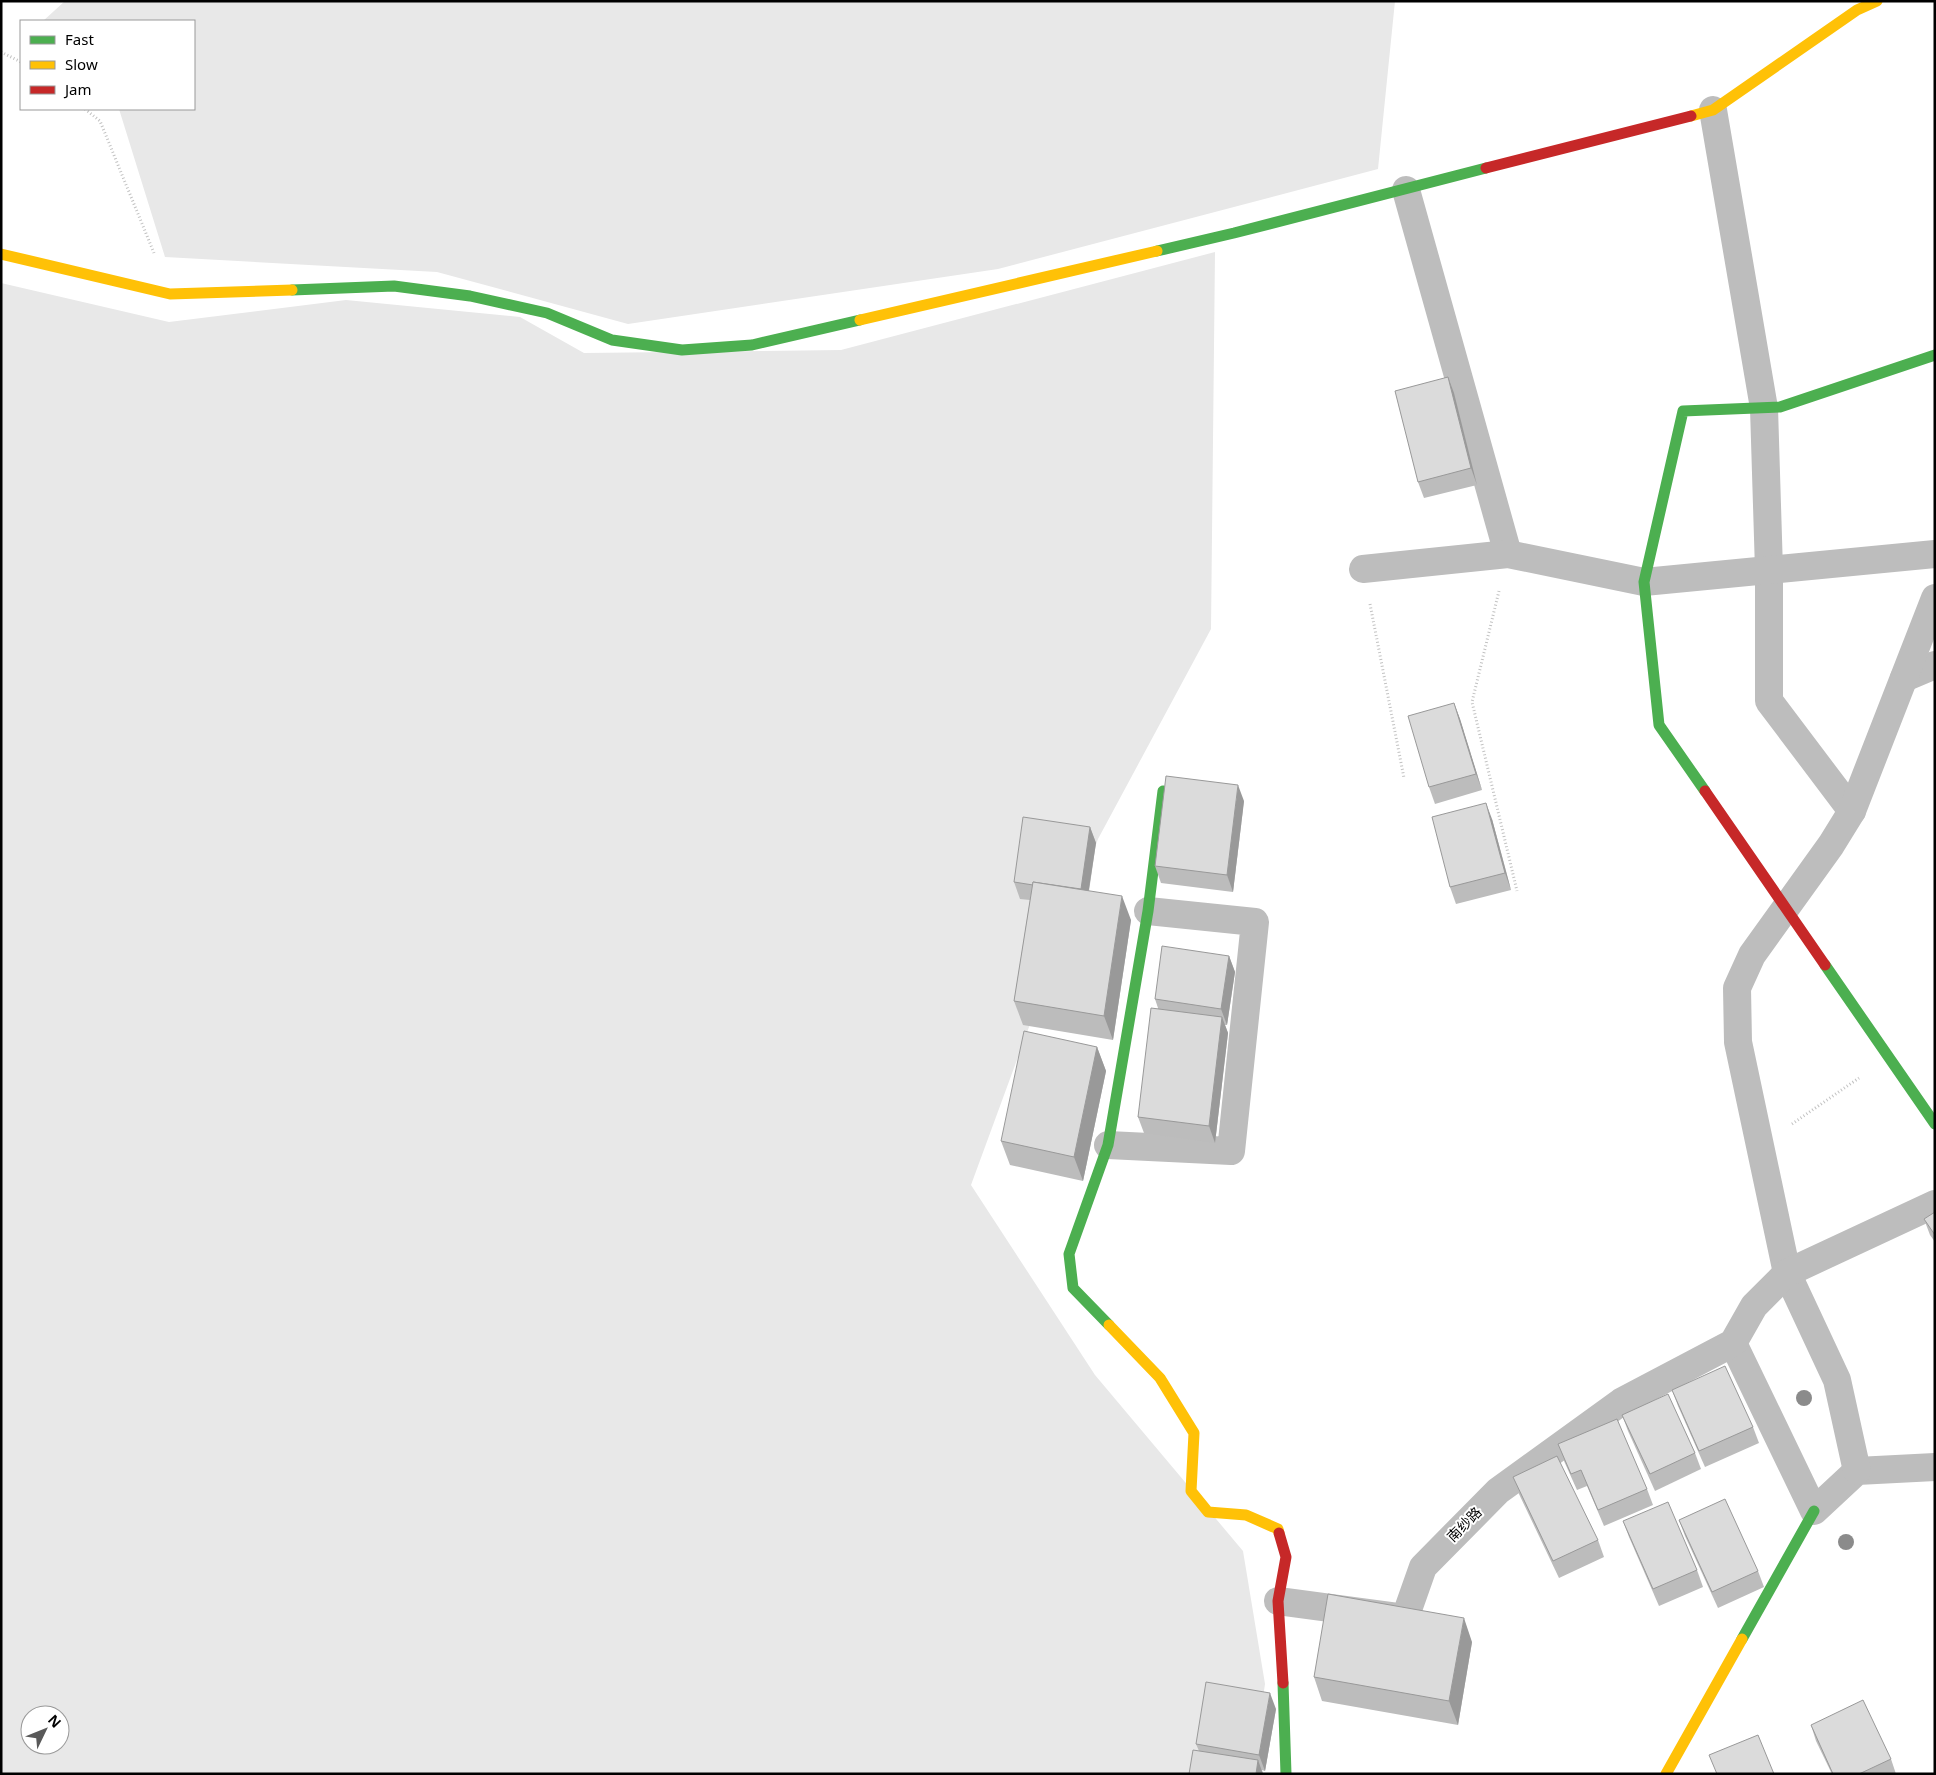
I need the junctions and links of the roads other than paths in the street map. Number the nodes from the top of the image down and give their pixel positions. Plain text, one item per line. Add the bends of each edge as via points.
1 (1877, 1) edge
2 (1713, 110) junction
3 (1406, 190) junction
4 (1, 254) edge
5 (1935, 355) edge
6 (1764, 408) junction
7 (1508, 554) junction
8 (1935, 554) edge
9 (1363, 569) road end
10 (1769, 570) junction
11 (1644, 582) junction
12 (1935, 598) edge
13 (1935, 665) edge
14 (1904, 678) junction
15 (1163, 791) edge
16 (1852, 811) junction
17 (1785, 908) junction
18 (1148, 911) junction
19 (1935, 1124) edge
20 (1108, 1145) junction
21 (1935, 1204) edge
22 (1787, 1274) junction
23 (1733, 1343) junction
24 (1935, 1467) edge
25 (1858, 1471) junction
26 (1814, 1511) junction
27 (1278, 1601) junction
28 (1286, 1774) edge
29 (1666, 1774) edge

1 - 2 street via 1857,10
2 - 3 street
2 - 6 street
3 - 4 street via 752,346 682,350 612,340 548,313 470,296 394,286 170,294
3 - 7 street
5 - 6 street via 1780,408
6 - 10 street
6 - 11 street via 1683,411
7 - 9 street
7 - 11 street
8 - 10 street
10 - 11 street
10 - 16 street via 1770,701
11 - 17 street via 1659,725
12 - 14 street
13 - 14 street
14 - 16 street
15 - 18 street
16 - 17 street
17 - 19 street
17 - 22 street via 1752,955 1737,988 1738,1042
18 - 20 street
18 - 20 street via 1255,922 1231,1151
20 - 27 street via 1070,1254 1073,1288 1160,1378 1194,1433 1191,1491 1208,1512 1246,1515 1278,1529 1286,1557
21 - 22 street
22 - 23 street via 1754,1306
22 - 25 street via 1837,1380
23 - 26 street
23 - 27 street, 南纱路 via 1621,1402 1498,1491 1423,1566 1405,1618
24 - 25 street
25 - 26 street
26 - 29 street
27 - 28 street

